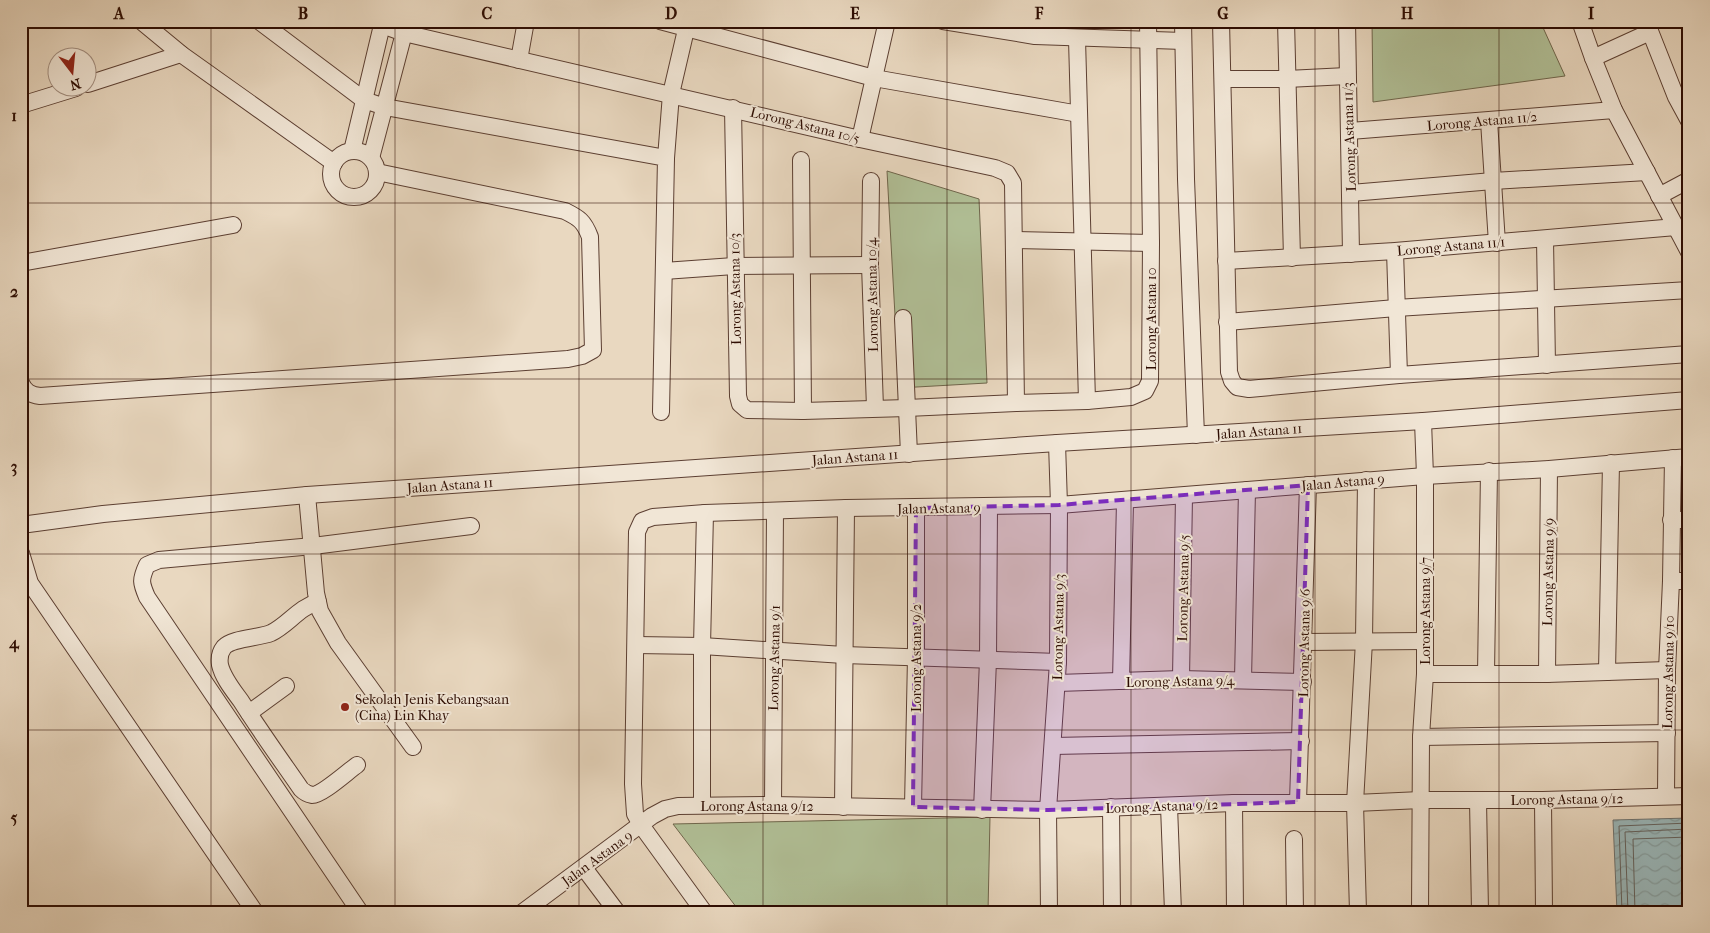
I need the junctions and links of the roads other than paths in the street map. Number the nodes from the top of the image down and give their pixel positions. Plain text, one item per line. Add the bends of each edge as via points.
1 (141, 21) edge
2 (259, 21) edge
3 (526, 21) edge
4 (660, 21) edge
5 (887, 21) edge
6 (943, 21) edge
7 (1148, 21) edge
8 (1183, 21) edge
9 (1221, 21) edge
10 (1286, 21) edge
11 (1347, 21) edge
12 (1580, 21) edge
13 (381, 23) edge
14 (687, 24) edge
15 (1648, 26) edge
16 (404, 33) junction
17 (1077, 38) junction
18 (1148, 40) junction
19 (1183, 40) junction
20 (181, 54) junction
21 (1593, 58) junction
22 (519, 60) junction
23 (1347, 76) junction
24 (874, 78) junction
25 (1223, 79) junction
26 (1287, 79) junction
27 (98, 81) edge
28 (671, 94) junction
29 (48, 97) edge
30 (364, 100) junction
31 (21, 105) edge
32 (385, 107) junction
33 (733, 108) junction
34 (1614, 110) junction
35 (1079, 114) junction
36 (1489, 121) junction
37 (1689, 121) edge
38 (1350, 131) junction
39 (860, 139) junction
40 (352, 151) junction
41 (666, 158) junction
42 (802, 160) dead end
43 (334, 163) junction
44 (374, 165) junction
45 (1647, 172) junction
46 (1689, 180) edge
47 (871, 181) dead end
48 (1493, 182) junction
49 (1351, 193) junction
50 (1659, 196) junction
51 (233, 225) dead end
52 (1676, 227) junction
53 (1545, 239) junction
54 (1014, 240) junction
55 (1084, 241) junction
56 (1151, 243) junction
57 (1497, 243) junction
58 (1395, 251) junction
59 (1689, 252) edge
60 (1351, 254) junction
61 (1292, 258) junction
62 (1226, 261) junction
63 (21, 264) edge
64 (802, 265) junction
65 (870, 265) junction
66 (734, 266) junction
67 (664, 270) junction
68 (1689, 290) edge
69 (1547, 299) junction
70 (1396, 308) junction
71 (903, 318) dead end
72 (1227, 322) junction
73 (1689, 354) edge
74 (1547, 365) junction
75 (1399, 375) junction
76 (21, 383) edge
77 (1689, 400) edge
78 (1087, 401) junction
79 (1016, 403) junction
80 (876, 408) junction
81 (907, 408) junction
82 (803, 411) junction
83 (661, 412) dead end
84 (1423, 421) junction
85 (1196, 435) junction
86 (1057, 443) junction
87 (909, 454) junction
88 (1681, 458) edge
89 (1611, 463) junction
90 (1550, 469) junction
91 (1489, 471) junction
92 (1425, 476) junction
93 (1366, 480) junction
94 (1308, 485) junction
95 (1246, 490) junction
96 (307, 496) junction
97 (1184, 496) junction
98 (1125, 501) junction
99 (1059, 506) junction
100 (989, 507) junction
101 (846, 508) junction
102 (916, 508) junction
103 (775, 511) junction
104 (705, 512) junction
105 (1671, 520) junction
106 (1689, 520) edge
107 (21, 525) edge
108 (471, 526) dead end
109 (312, 546) junction
110 (21, 553) edge
111 (1671, 581) junction
112 (1689, 581) edge
113 (318, 602) junction
114 (1424, 641) junction
115 (1304, 642) junction
116 (1364, 642) junction
117 (636, 645) junction
118 (702, 646) junction
119 (774, 650) junction
120 (844, 655) junction
121 (916, 657) junction
122 (988, 660) junction
123 (1058, 662) junction
124 (1667, 670) junction
125 (1607, 672) junction
126 (1425, 674) junction
127 (1486, 674) junction
128 (1547, 674) junction
129 (1182, 679) junction
130 (1242, 680) junction
131 (1121, 681) junction
132 (1303, 682) junction
133 (1057, 683) junction
134 (286, 686) dead end
135 (248, 714) junction
136 (1667, 734) junction
137 (1421, 737) junction
138 (1301, 741) junction
139 (1053, 746) junction
140 (413, 747) dead end
141 (357, 766) dead end
142 (1666, 796) junction
143 (1689, 796) edge
144 (1421, 800) junction
145 (1478, 800) junction
146 (1543, 800) junction
147 (1298, 802) junction
148 (1234, 803) junction
149 (1355, 803) junction
150 (702, 805) junction
151 (773, 805) junction
152 (843, 806) junction
153 (1169, 806) junction
154 (913, 807) junction
155 (1111, 807) junction
156 (982, 810) junction
157 (1048, 810) junction
158 (641, 825) junction
159 (1294, 839) dead end
160 (584, 868) junction
161 (527, 911) edge
162 (255, 912) edge
163 (360, 912) edge
164 (617, 912) edge
165 (704, 912) edge
166 (1049, 912) edge
167 (1112, 912) edge
168 (1173, 912) edge
169 (1235, 912) edge
170 (1295, 912) edge
171 (1358, 912) edge
172 (1420, 912) edge
173 (1480, 912) edge
174 (1544, 912) edge

1 - 20 street
2 - 30 street
3 - 22 street
4 - 14 street
5 - 24 street
6 - 17 street via 1035,36
7 - 18 street, Lorong Astana 10
8 - 19 street
9 - 25 street
10 - 26 street
11 - 23 street, Lorong Astana 11/3
12 - 21 street
13 - 16 street, Lorong Astana 10/5
13 - 30 street
14 - 24 street
14 - 28 street
15 - 21 street
15 - 37 street
16 - 22 street, Lorong Astana 10/5
16 - 32 street
17 - 18 street
17 - 35 street
18 - 19 street
18 - 56 street, Lorong Astana 10
19 - 85 street
20 - 27 street
20 - 43 street
21 - 34 street
22 - 28 street, Lorong Astana 10/5
23 - 26 street
23 - 38 street, Lorong Astana 11/3
24 - 35 street
24 - 39 street
25 - 26 street
25 - 62 street
26 - 61 street
28 - 33 street, Lorong Astana 10/5
28 - 41 street
29 - 31 street
30 - 32 street
30 - 40 street
32 - 41 street
32 - 44 street
33 - 39 street, Lorong Astana 10/5
33 - 66 street, Lorong Astana 10/3
34 - 36 street, Lorong Astana 11/2
34 - 45 street
35 - 55 street
36 - 38 street, Lorong Astana 11/2
36 - 48 street
38 - 49 street, Lorong Astana 11/3
39 - 54 street, Lorong Astana 10/5 via 1007,173 1013,183
40 - 43 street via 344,153
40 - 44 street via 359,151
41 - 67 street
42 - 64 street
43 - 44 street via 331,170 333,184 350,197 370,191 377,179
44 - 76 street via 565,210 578,218 586,225 590,237 593,350 568,359 40,396 24,390
45 - 48 street
45 - 50 street
46 - 50 street
47 - 65 street, Lorong Astana 10/4
48 - 49 street
48 - 57 street
49 - 60 street, Lorong Astana 11/3
50 - 52 street
51 - 63 street
52 - 53 street, Lorong Astana 11/1
52 - 59 street
53 - 57 street, Lorong Astana 11/1
53 - 69 street
54 - 55 street
54 - 79 street, Lorong Astana 10/5
55 - 56 street
55 - 78 street
56 - 78 street, Lorong Astana 10 via 1150,381 1145,392 1131,397
57 - 58 street, Lorong Astana 11/1
58 - 60 street, Lorong Astana 11/1
58 - 70 street
60 - 61 street, Lorong Astana 11/1
61 - 62 street, Lorong Astana 11/1
62 - 72 street
64 - 65 street
64 - 66 street
64 - 82 street
65 - 80 street, Lorong Astana 10/4
66 - 67 street
66 - 82 street, Lorong Astana 10/3 via 740,404 747,410
67 - 83 street
68 - 69 street
69 - 70 street
69 - 74 street
70 - 72 street
70 - 75 street
71 - 81 street
72 - 75 street via 1230,372 1237,387 1249,389
73 - 74 street
74 - 75 street
77 - 84 street, Jalan Astana 11
78 - 79 street, Lorong Astana 10
79 - 81 street, Lorong Astana 10
80 - 81 street, Lorong Astana 10
80 - 82 street, Lorong Astana 10
81 - 87 street
84 - 85 street, Jalan Astana 11
84 - 92 street, Lorong Astana 9/7
85 - 86 street, Jalan Astana 11
86 - 87 street, Jalan Astana 11
86 - 99 street, Lorong Astana 9/3
87 - 96 street, Jalan Astana 11
88 - 89 street, Jalan Astana 9
88 - 105 street, Lorong Astana 9/10
89 - 90 street, Jalan Astana 9
89 - 125 street
90 - 91 street, Jalan Astana 9
90 - 128 street, Lorong Astana 9/9
91 - 92 street, Jalan Astana 9
91 - 127 street
92 - 93 street, Jalan Astana 9
92 - 114 street, Lorong Astana 9/7
93 - 94 street, Jalan Astana 9
93 - 116 street
94 - 95 street, Jalan Astana 9
94 - 115 street, Lorong Astana 9/6
95 - 97 street, Jalan Astana 9
95 - 130 street
96 - 107 street, Jalan Astana 11 via 103,514
96 - 109 street
97 - 98 street, Jalan Astana 9
97 - 129 street, Lorong Astana 9/5
98 - 99 street, Jalan Astana 9
98 - 131 street
99 - 100 street, Jalan Astana 9
99 - 123 street, Lorong Astana 9/3
100 - 102 street, Jalan Astana 9
100 - 122 street
101 - 102 street, Jalan Astana 9
101 - 103 street, Jalan Astana 9
101 - 120 street
102 - 121 street, Lorong Astana 9/2
103 - 104 street, Jalan Astana 9
103 - 119 street, Lorong Astana 9/1
104 - 117 street, Jalan Astana 9 via 642,521 637,532
104 - 118 street
105 - 106 street
105 - 111 street, Lorong Astana 9/10
108 - 109 street
109 - 113 street
109 - 163 street via 159,560 147,566 142,587
110 - 162 street via 30,583
111 - 112 street
111 - 124 street, Lorong Astana 9/10
113 - 135 street via 268,634 228,644 222,649 220,666
113 - 140 street via 338,643
114 - 116 street
114 - 126 street, Lorong Astana 9/7
115 - 116 street
115 - 132 street, Lorong Astana 9/6
116 - 149 street
117 - 118 street
117 - 158 street, Jalan Astana 9 via 633,803
118 - 119 street
118 - 150 street
119 - 120 street
119 - 151 street, Lorong Astana 9/1
120 - 121 street
120 - 152 street
121 - 122 street
121 - 154 street, Lorong Astana 9/2
122 - 123 street
122 - 156 street
123 - 133 street, Lorong Astana 9/3
124 - 125 street
124 - 136 street, Lorong Astana 9/10
125 - 128 street
126 - 127 street
126 - 137 street, Lorong Astana 9/7
127 - 128 street
129 - 130 street, Lorong Astana 9/4
129 - 131 street, Lorong Astana 9/4
130 - 132 street, Lorong Astana 9/4
131 - 133 street, Lorong Astana 9/4
132 - 138 street, Lorong Astana 9/6
133 - 139 street, Lorong Astana 9/3
134 - 135 street
135 - 141 street via 306,793 320,792
136 - 137 street
136 - 142 street, Lorong Astana 9/10
137 - 144 street, Lorong Astana 9/7
138 - 139 street
138 - 147 street, Lorong Astana 9/6
139 - 157 street, Lorong Astana 9/3
142 - 143 street, Lorong Astana 9/12
142 - 146 street, Lorong Astana 9/12
144 - 145 street, Lorong Astana 9/12
144 - 149 street, Lorong Astana 9/12
144 - 172 street, Lorong Astana 9/7
145 - 146 street, Lorong Astana 9/12
145 - 173 street
146 - 174 street
147 - 148 street, Lorong Astana 9/12
147 - 149 street, Lorong Astana 9/12
148 - 153 street, Lorong Astana 9/12
148 - 169 street
149 - 171 street
150 - 151 street, Lorong Astana 9/12
150 - 158 street, Lorong Astana 9/12 via 664,809
151 - 152 street, Lorong Astana 9/12
152 - 154 street, Lorong Astana 9/12
153 - 155 street, Lorong Astana 9/12
153 - 168 street
154 - 156 street, Lorong Astana 9/12
155 - 157 street, Lorong Astana 9/12
155 - 167 street
156 - 157 street, Lorong Astana 9/12
157 - 166 street, Lorong Astana 9/3
158 - 160 street, Jalan Astana 9
158 - 165 street
159 - 170 street
160 - 161 street, Jalan Astana 9
160 - 164 street

